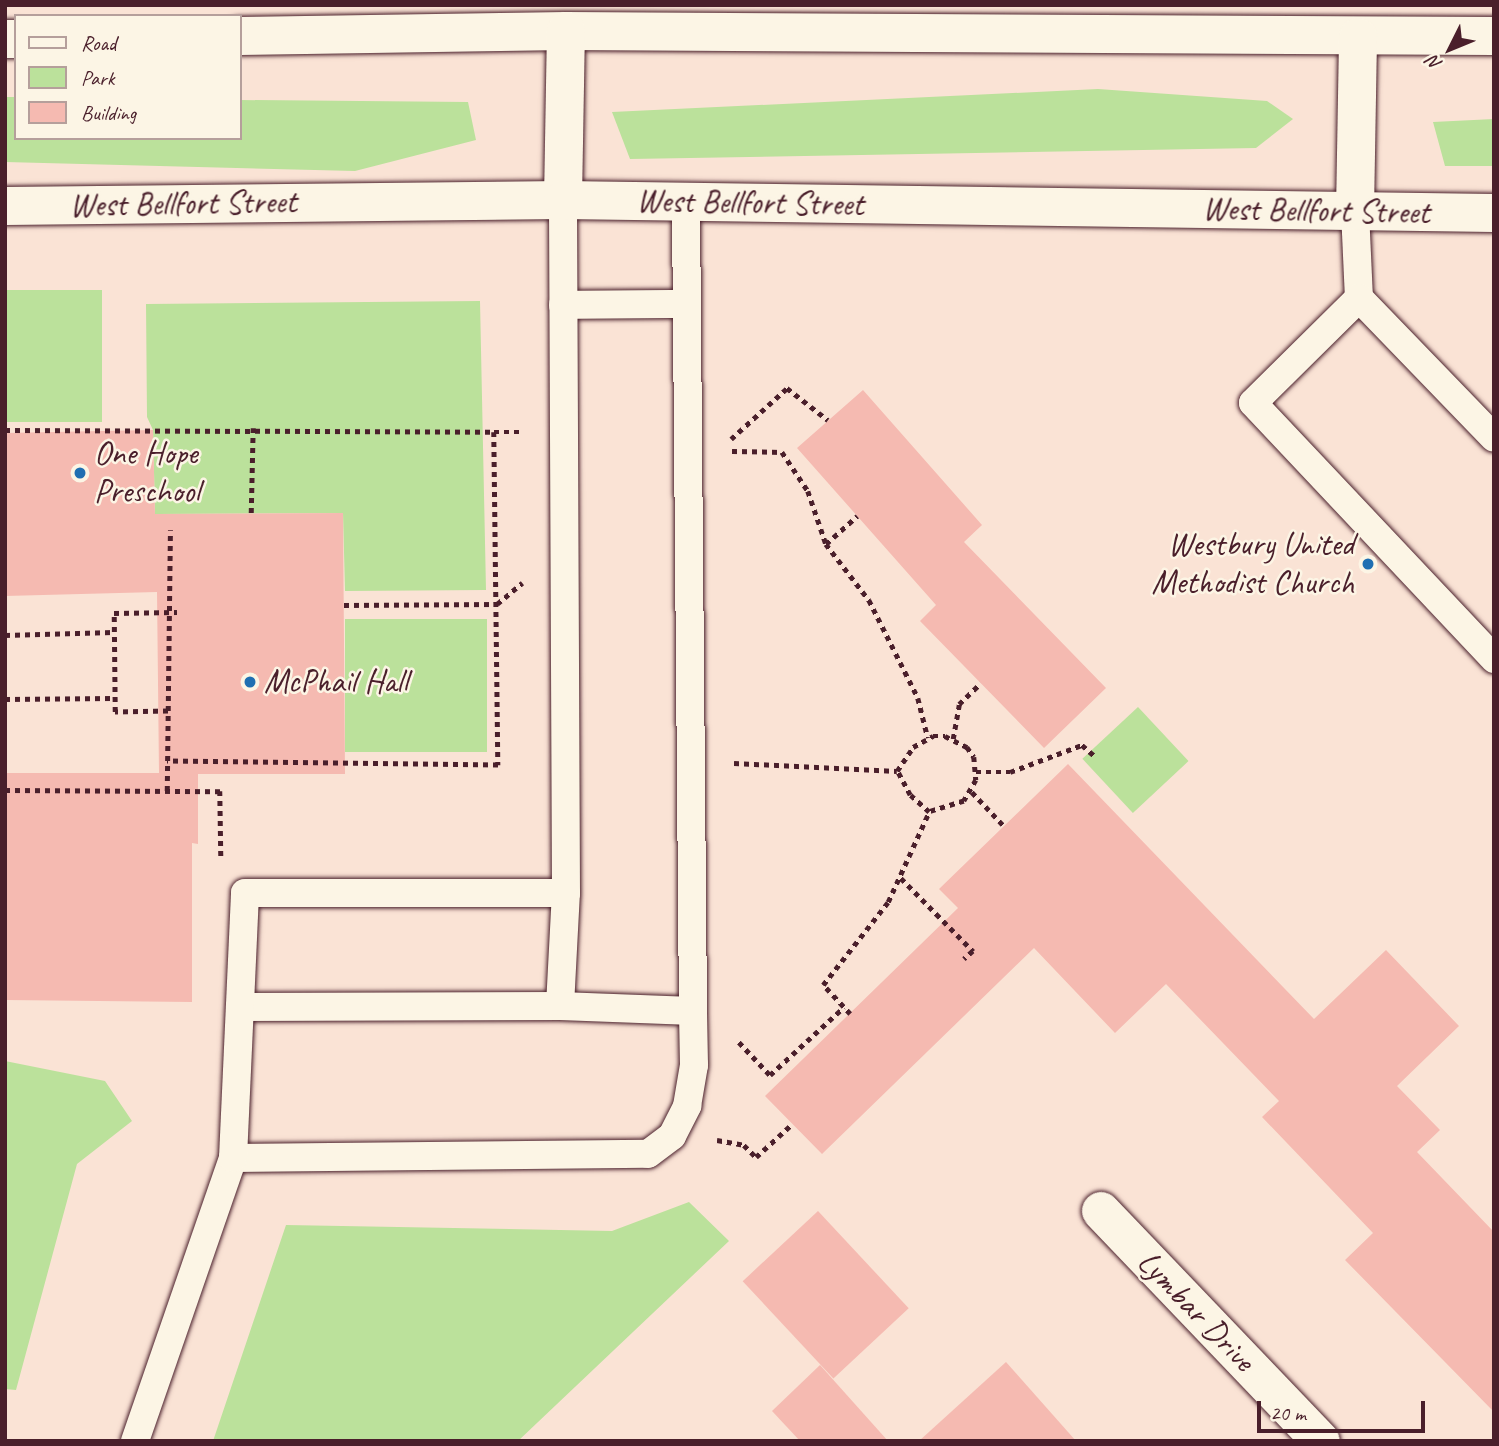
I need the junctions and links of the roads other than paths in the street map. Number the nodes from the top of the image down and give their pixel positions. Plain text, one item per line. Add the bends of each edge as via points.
1 (566, 31) junction
2 (242, 36) edge
3 (1494, 36) edge
4 (1358, 37) junction
5 (564, 200) junction
6 (686, 202) junction
7 (5, 206) edge
8 (1355, 211) junction
9 (1494, 213) edge
10 (1359, 298) junction
11 (685, 304) junction
12 (563, 305) junction
13 (1494, 438) edge
14 (1494, 659) edge
15 (566, 893) junction
16 (693, 1002) junction
17 (561, 1006) junction
18 (240, 1007) junction
19 (233, 1158) junction
20 (1101, 1211) dead end
21 (135, 1441) edge
22 (1321, 1441) edge

1 - 2 main road
1 - 4 main road
1 - 5 main road
3 - 4 main road
4 - 8 main road
5 - 6 main road, West Bellfort Street
5 - 7 main road, West Bellfort Street
5 - 12 lane
6 - 8 main road, West Bellfort Street
6 - 11 lane
8 - 9 main road, West Bellfort Street
8 - 10 lane
10 - 13 lane
10 - 14 lane via 1253,403
11 - 12 lane
11 - 16 lane
12 - 15 lane
15 - 17 lane
15 - 18 lane via 245,893
16 - 17 lane
16 - 19 lane via 694,1065 687,1106 674,1132 648,1154
17 - 18 lane
18 - 19 lane
19 - 21 lane
20 - 22 main road, Lymbar Drive

